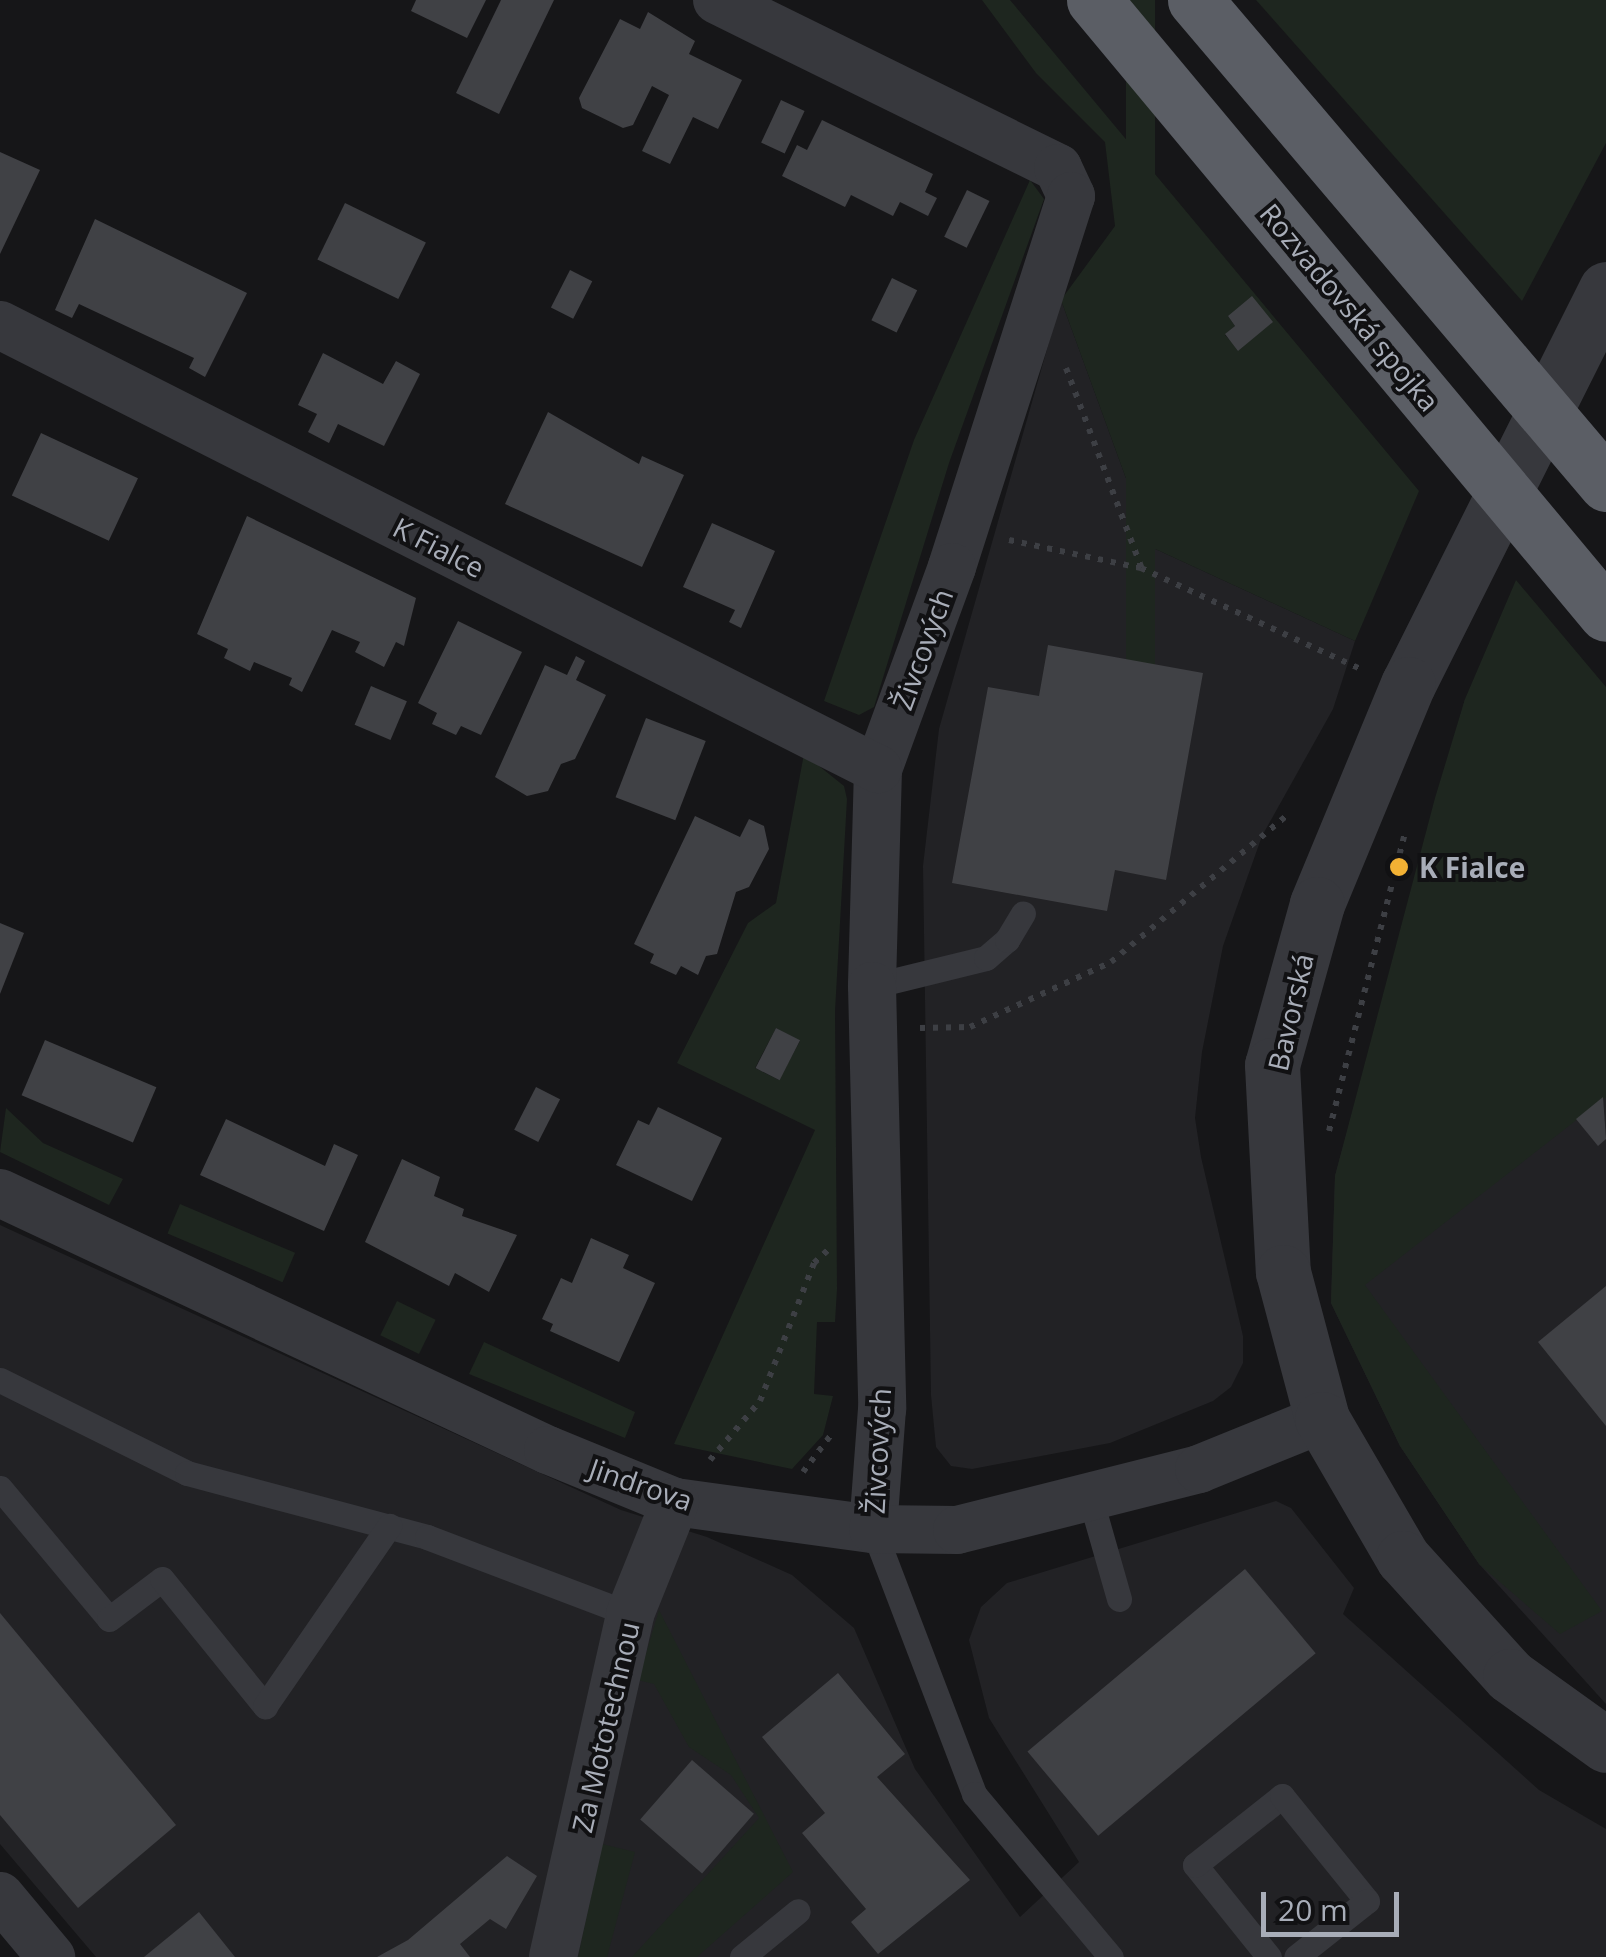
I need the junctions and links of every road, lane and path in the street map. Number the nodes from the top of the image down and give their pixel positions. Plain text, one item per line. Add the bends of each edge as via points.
1 (716, 0) edge
2 (1094, 0) edge
3 (1195, 0) edge
4 (1606, 288) edge
5 (1041, 291) junction
6 (0, 325) edge
7 (1606, 484) edge
8 (958, 550) junction
9 (1141, 568) junction
10 (1606, 614) edge
11 (1362, 669) dead end
12 (878, 768) junction
13 (1286, 816) dead end
14 (1408, 822) dead end
15 (1023, 913) dead end
16 (872, 986) junction
17 (913, 1028) dead end
18 (1326, 1145) dead end
19 (0, 1193) edge
20 (842, 1254) dead end
21 (0, 1380) edge
22 (1322, 1420) junction
23 (833, 1428) dead end
24 (696, 1459) dead end
25 (710, 1461) junction
26 (724, 1465) dead end
27 (792, 1476) dead end
28 (0, 1488) edge
29 (1090, 1497) junction
30 (675, 1502) junction
31 (389, 1526) junction
32 (873, 1529) junction
33 (1118, 1599) dead end
34 (630, 1614) junction
35 (1606, 1745) edge
36 (0, 1896) edge
37 (798, 1911) dead end
38 (39, 1953) edge
39 (553, 1957) edge
40 (742, 1957) edge
41 (1111, 1957) edge
42 (1268, 1957) edge
43 (1296, 1957) edge

1 - 5 street, Živcových via 1058,168 1071,196
2 - 10 highway, Rozvadovská spojka
3 - 7 highway
4 - 22 street, Bavorská via 1432,638 1316,904 1272,1065 1284,1272
5 - 8 street, Živcových
5 - 9 path via 1098,466
6 - 12 street, K Fialce
8 - 9 path
8 - 12 street, Živcových
9 - 11 path
12 - 16 street, Živcových
13 - 17 path via 1112,962 970,1027
14 - 18 path
15 - 16 lane via 986,958
16 - 32 street, Živcových via 882,1409
19 - 30 street, Jindrova via 558,1454
20 - 25 path via 842,1237 814,1263 760,1402
21 - 31 lane via 187,1474
22 - 29 street, Jindrova via 1200,1469
22 - 35 street, Bavorská via 1404,1558 1510,1676
23 - 27 path via 818,1460
24 - 25 path
25 - 26 path
28 - 31 lane via 109,1618 162,1580 266,1706
29 - 32 street, Jindrova via 957,1530
29 - 33 lane
30 - 32 street, Jindrova
30 - 34 street, Za Mototechnou
31 - 34 lane
32 - 41 lane via 974,1794
34 - 39 street, Za Mototechnou
36 - 38 street
37 - 40 lane
42 - 43 lane via 1195,1865 1282,1796 1367,1900

